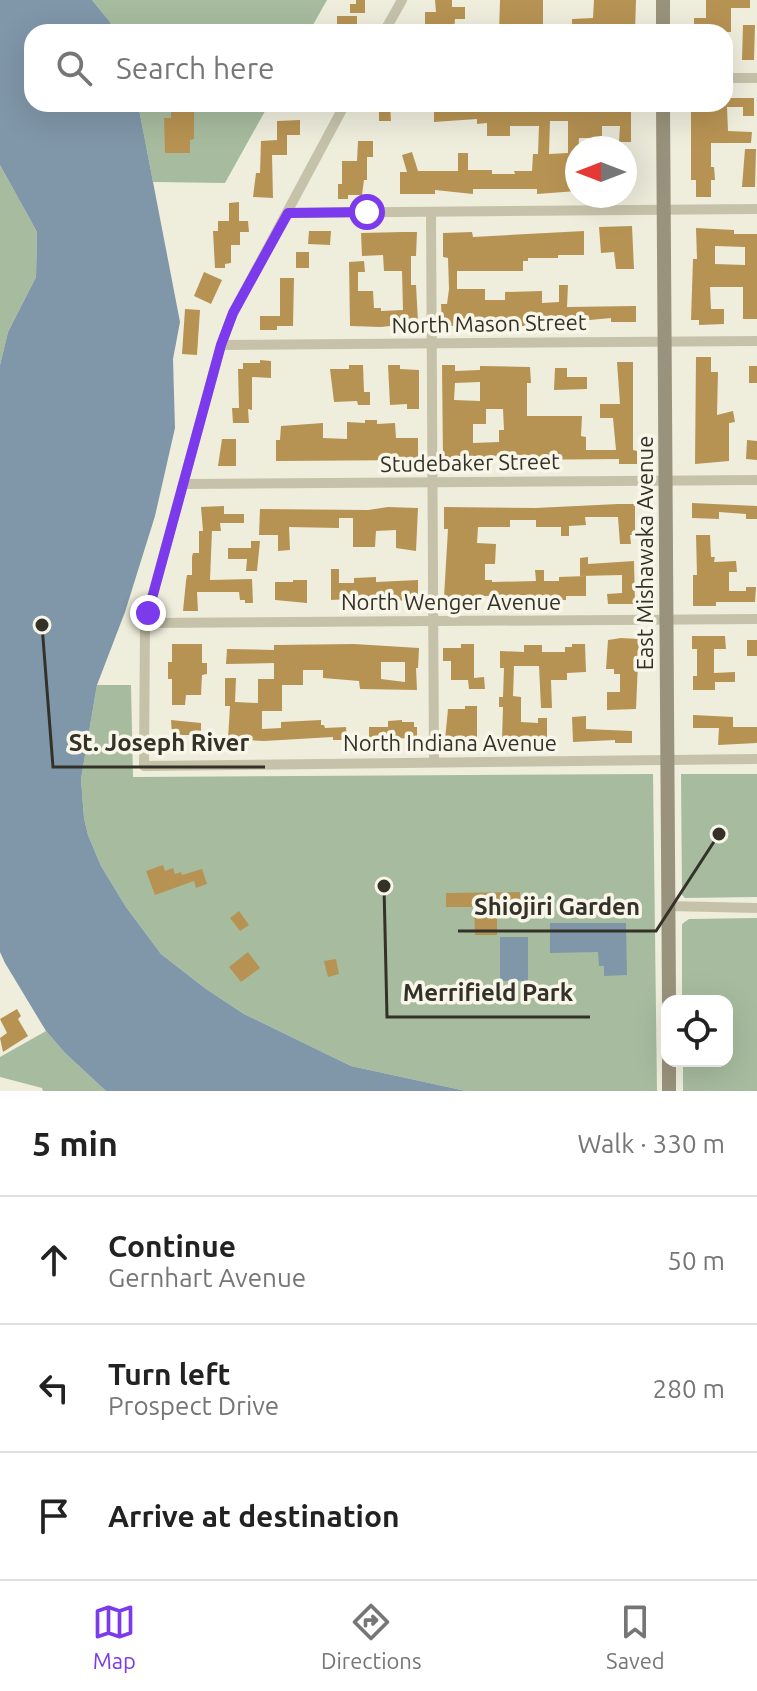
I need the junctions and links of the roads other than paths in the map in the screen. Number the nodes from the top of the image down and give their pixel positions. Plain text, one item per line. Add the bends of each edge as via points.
1 (402, 0) edge
2 (663, 0) edge
3 (388, 24) edge
4 (663, 24) edge
5 (733, 78) edge
6 (757, 78) edge
7 (341, 112) edge
8 (663, 112) edge
9 (757, 209) edge
10 (664, 210) junction
11 (431, 212) junction
12 (288, 213) junction
13 (665, 341) junction
14 (757, 341) edge
15 (432, 344) junction
16 (221, 345) junction
17 (666, 480) junction
18 (757, 480) edge
19 (433, 483) junction
20 (184, 484) junction
21 (757, 619) edge
22 (666, 620) junction
23 (433, 621) junction
24 (145, 623) junction
25 (757, 759) edge
26 (667, 760) junction
27 (434, 762) junction
28 (668, 906) junction
29 (757, 908) edge
30 (669, 995) edge
31 (669, 1067) edge
32 (669, 1091) edge

1 - 3 street
2 - 4 street
5 - 6 street
7 - 12 street
8 - 10 street, East Mishawaka Avenue
9 - 10 street
10 - 11 street
10 - 13 street, East Mishawaka Avenue
11 - 12 street
11 - 15 street
12 - 16 street
13 - 14 street, North Mason Street
13 - 15 street, North Mason Street
13 - 17 street, East Mishawaka Avenue
15 - 16 street, North Mason Street
15 - 19 street
16 - 20 street
17 - 18 street, Studebaker Street
17 - 19 street, Studebaker Street
17 - 22 street, East Mishawaka Avenue
19 - 20 street, Studebaker Street
19 - 23 street
20 - 24 street
21 - 22 street, North Wenger Avenue
22 - 23 street, North Wenger Avenue
22 - 26 street, East Mishawaka Avenue
23 - 24 street, North Wenger Avenue
23 - 27 street
24 - 27 street, North Indiana Avenue via 144,766
25 - 26 street, North Indiana Avenue
26 - 27 street, North Indiana Avenue
26 - 28 street, East Mishawaka Avenue
28 - 29 street
28 - 30 street, East Mishawaka Avenue
31 - 32 street

